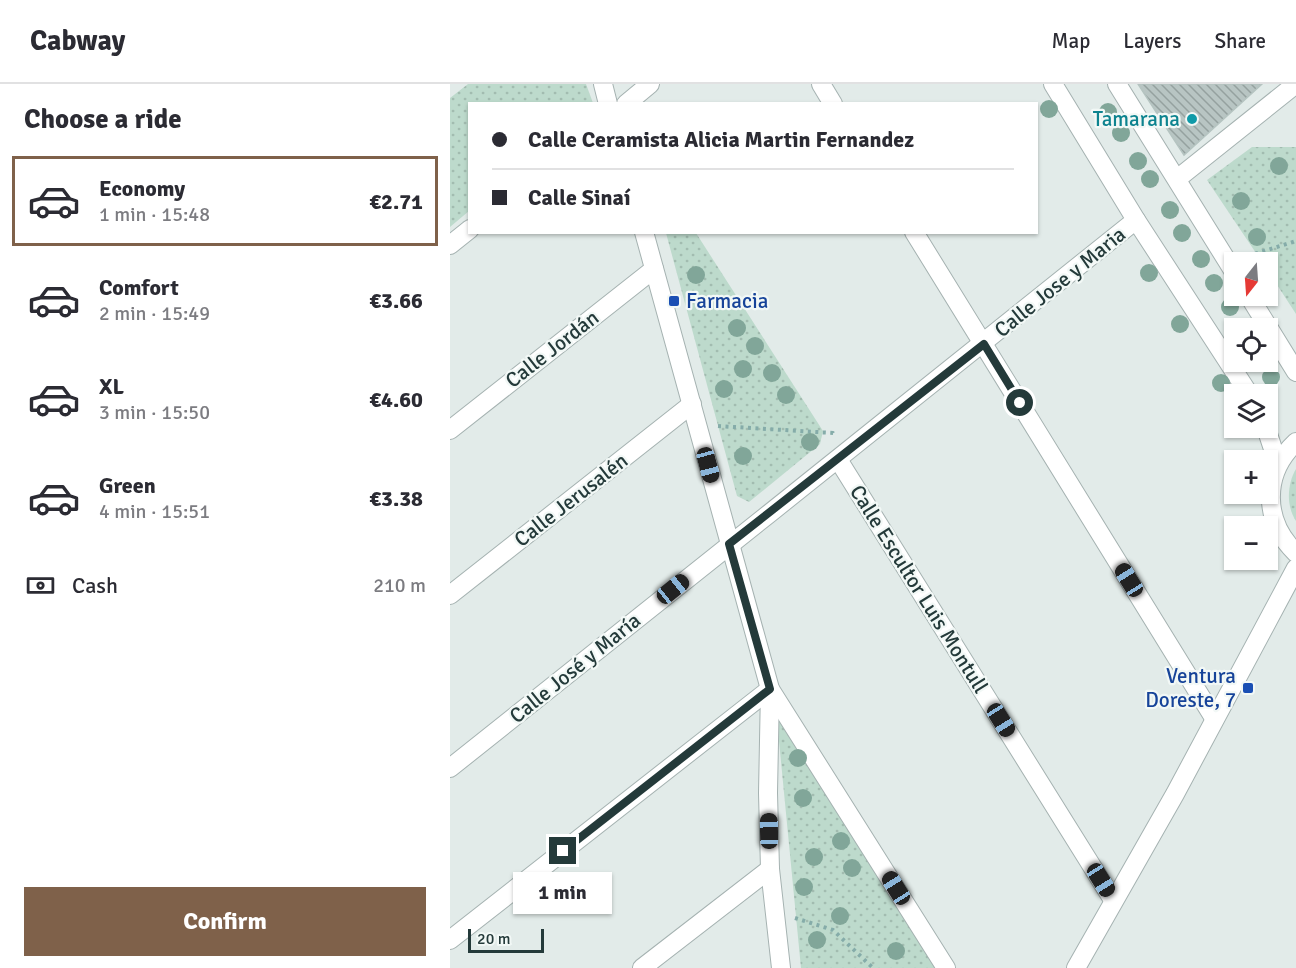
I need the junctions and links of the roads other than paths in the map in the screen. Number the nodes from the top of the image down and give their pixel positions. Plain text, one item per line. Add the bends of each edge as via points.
1 (603, 84) edge
2 (650, 84) edge
3 (821, 84) edge
4 (1053, 84) edge
5 (1117, 84) edge
6 (1296, 84) edge
7 (608, 102) edge
8 (628, 102) edge
9 (832, 102) edge
10 (1177, 179) junction
11 (1136, 220) junction
12 (468, 231) edge
13 (645, 234) edge
14 (915, 234) edge
15 (450, 245) edge
16 (1224, 256) edge
17 (654, 269) junction
18 (1255, 306) edge
19 (984, 344) junction
20 (1296, 372) edge
21 (1243, 384) edge
22 (692, 404) junction
23 (450, 430) edge
24 (1296, 442) edge
25 (844, 456) junction
26 (1278, 466) edge
27 (1271, 504) edge
28 (729, 544) junction
29 (1296, 553) edge
30 (1296, 568) edge
31 (450, 595) edge
32 (770, 689) junction
33 (1214, 718) junction
34 (450, 768) edge
35 (770, 869) junction
36 (1113, 900) junction
37 (450, 940) edge
38 (642, 968) edge
39 (781, 968) edge
40 (946, 968) edge
41 (1076, 968) edge

1 - 7 street
2 - 8 street
3 - 9 street
4 - 11 street
5 - 10 street
6 - 10 street
10 - 16 street
11 - 19 street, Calle Jose y Maria
11 - 21 street
12 - 15 street
13 - 17 street
14 - 19 street
17 - 22 street
17 - 23 street, Calle Jordán
18 - 20 street
19 - 25 street, Calle Jose y Maria
19 - 33 street
22 - 28 street
22 - 31 street, Calle Jerusalén
24 - 26 street
25 - 28 street, Calle Jose y Maria
25 - 36 street, Calle Escultor Luis Montull
27 - 29 street via 1273,520
28 - 32 street
28 - 34 street, Calle José y María
30 - 33 street
32 - 35 street
32 - 37 street
32 - 40 street
33 - 36 street
35 - 38 street
35 - 39 street
36 - 41 street

